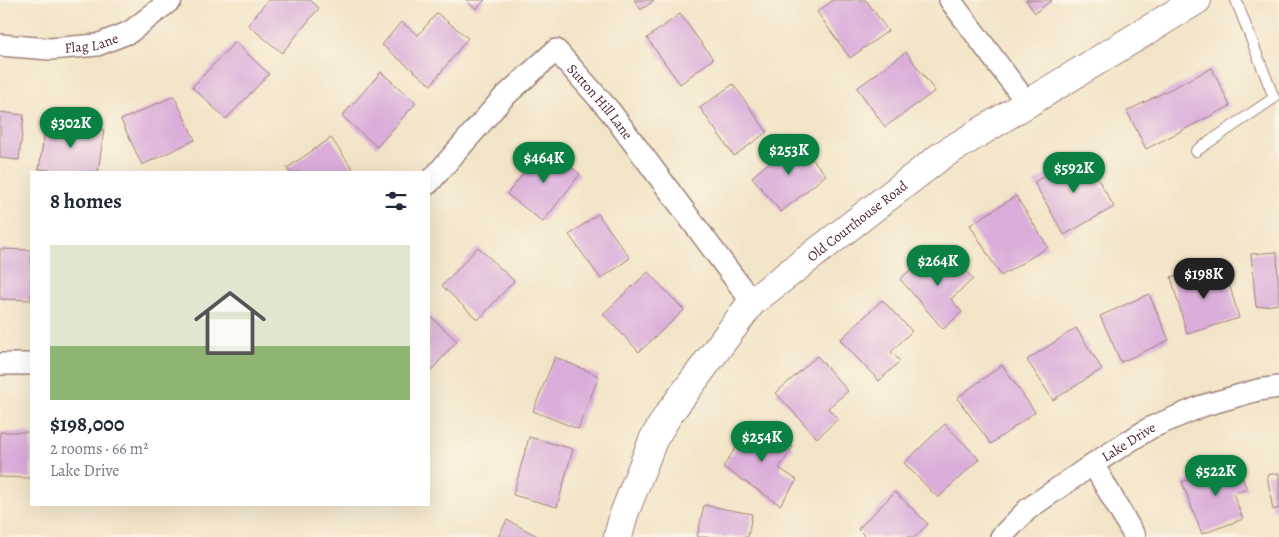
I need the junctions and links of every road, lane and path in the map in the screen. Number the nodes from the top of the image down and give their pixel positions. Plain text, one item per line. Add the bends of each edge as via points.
1 (171, 0) edge
2 (950, 0) edge
3 (1197, 0) edge
4 (1236, 0) edge
5 (0, 44) edge
6 (1027, 103) junction
7 (1196, 150) dead end
8 (430, 182) edge
9 (752, 302) junction
10 (0, 364) edge
11 (30, 364) edge
12 (1279, 387) edge
13 (1093, 464) junction
14 (618, 537) edge
15 (1001, 537) edge
16 (1135, 537) edge

1 - 5 street, Flag Lane via 130,32 97,45 50,49
2 - 6 street
3 - 6 street, Old Courthouse Road
4 - 7 lane via 1274,98
6 - 9 street, Old Courthouse Road via 941,156
8 - 9 street, Sutton Hill Lane via 503,98 556,50 610,111
9 - 14 street, Old Courthouse Road via 653,440
10 - 11 street
12 - 13 street, Lake Drive via 1202,406 1150,428
13 - 15 street, Lake Drive via 1028,509
13 - 16 street

